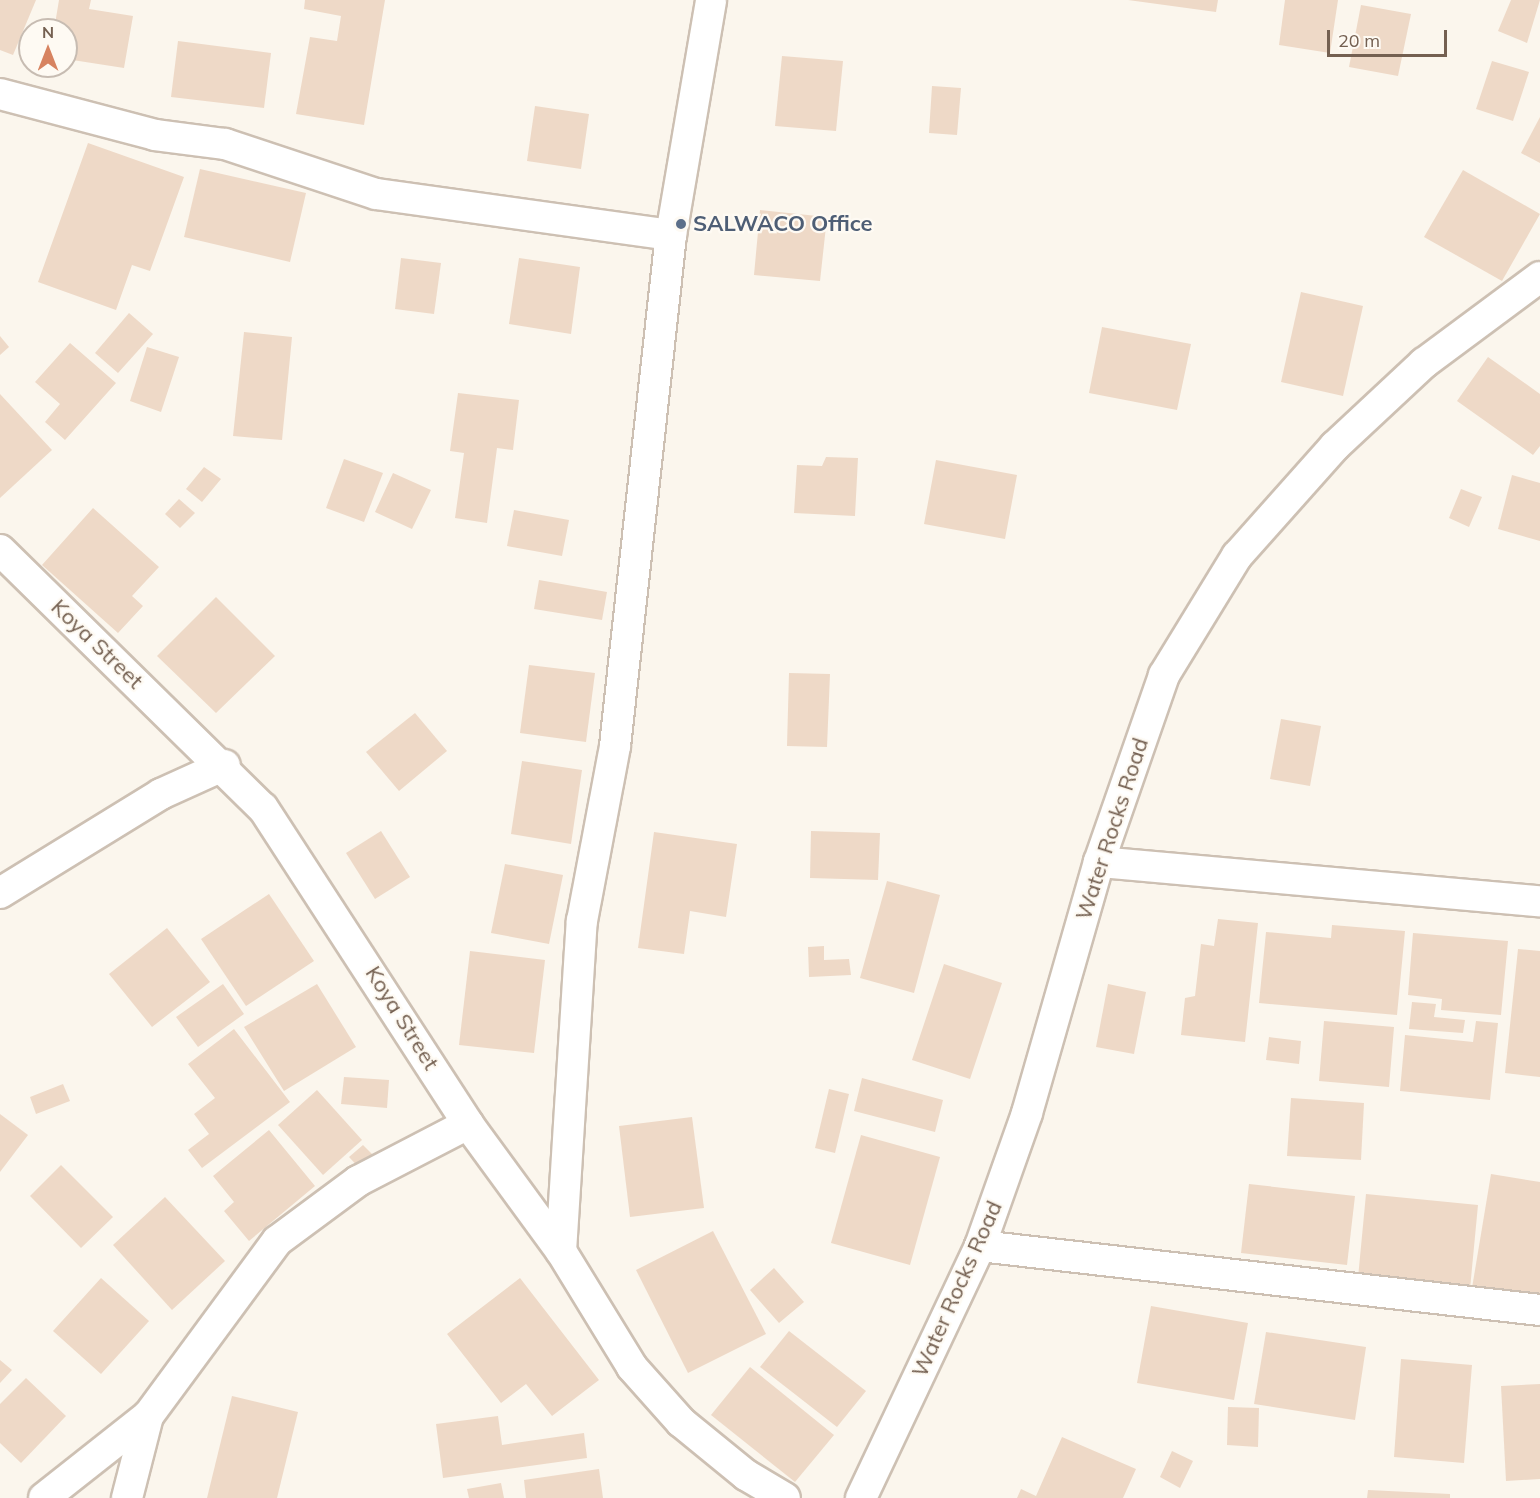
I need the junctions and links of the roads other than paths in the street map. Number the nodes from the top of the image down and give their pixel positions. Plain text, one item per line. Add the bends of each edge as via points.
1 (711, 0) edge
2 (0, 94) edge
3 (671, 236) junction
4 (1540, 277) edge
5 (0, 550) edge
6 (225, 765) junction
7 (1099, 862) junction
8 (0, 893) edge
9 (1540, 901) edge
10 (468, 1124) junction
11 (980, 1246) junction
12 (561, 1251) junction
13 (1540, 1310) edge
14 (148, 1416) junction
15 (44, 1498) edge
16 (127, 1498) edge
17 (785, 1498) edge
18 (861, 1498) edge

1 - 3 street
2 - 3 street via 155,135 225,144 376,194
3 - 12 street via 615,746 582,921
4 - 7 street, Water Rocks Road via 1424,363 1335,446 1237,556 1164,675
5 - 6 street, Koya Street
6 - 8 street via 161,794
6 - 10 street, Koya Street via 263,808 320,888
7 - 9 street
7 - 11 street, Water Rocks Road via 1027,1113
10 - 12 street, Koya Street
10 - 14 street via 358,1181 277,1241
11 - 13 street
11 - 18 street, Water Rocks Road
12 - 17 street, Koya Street via 632,1367 681,1422 746,1475
14 - 15 street
14 - 16 street

